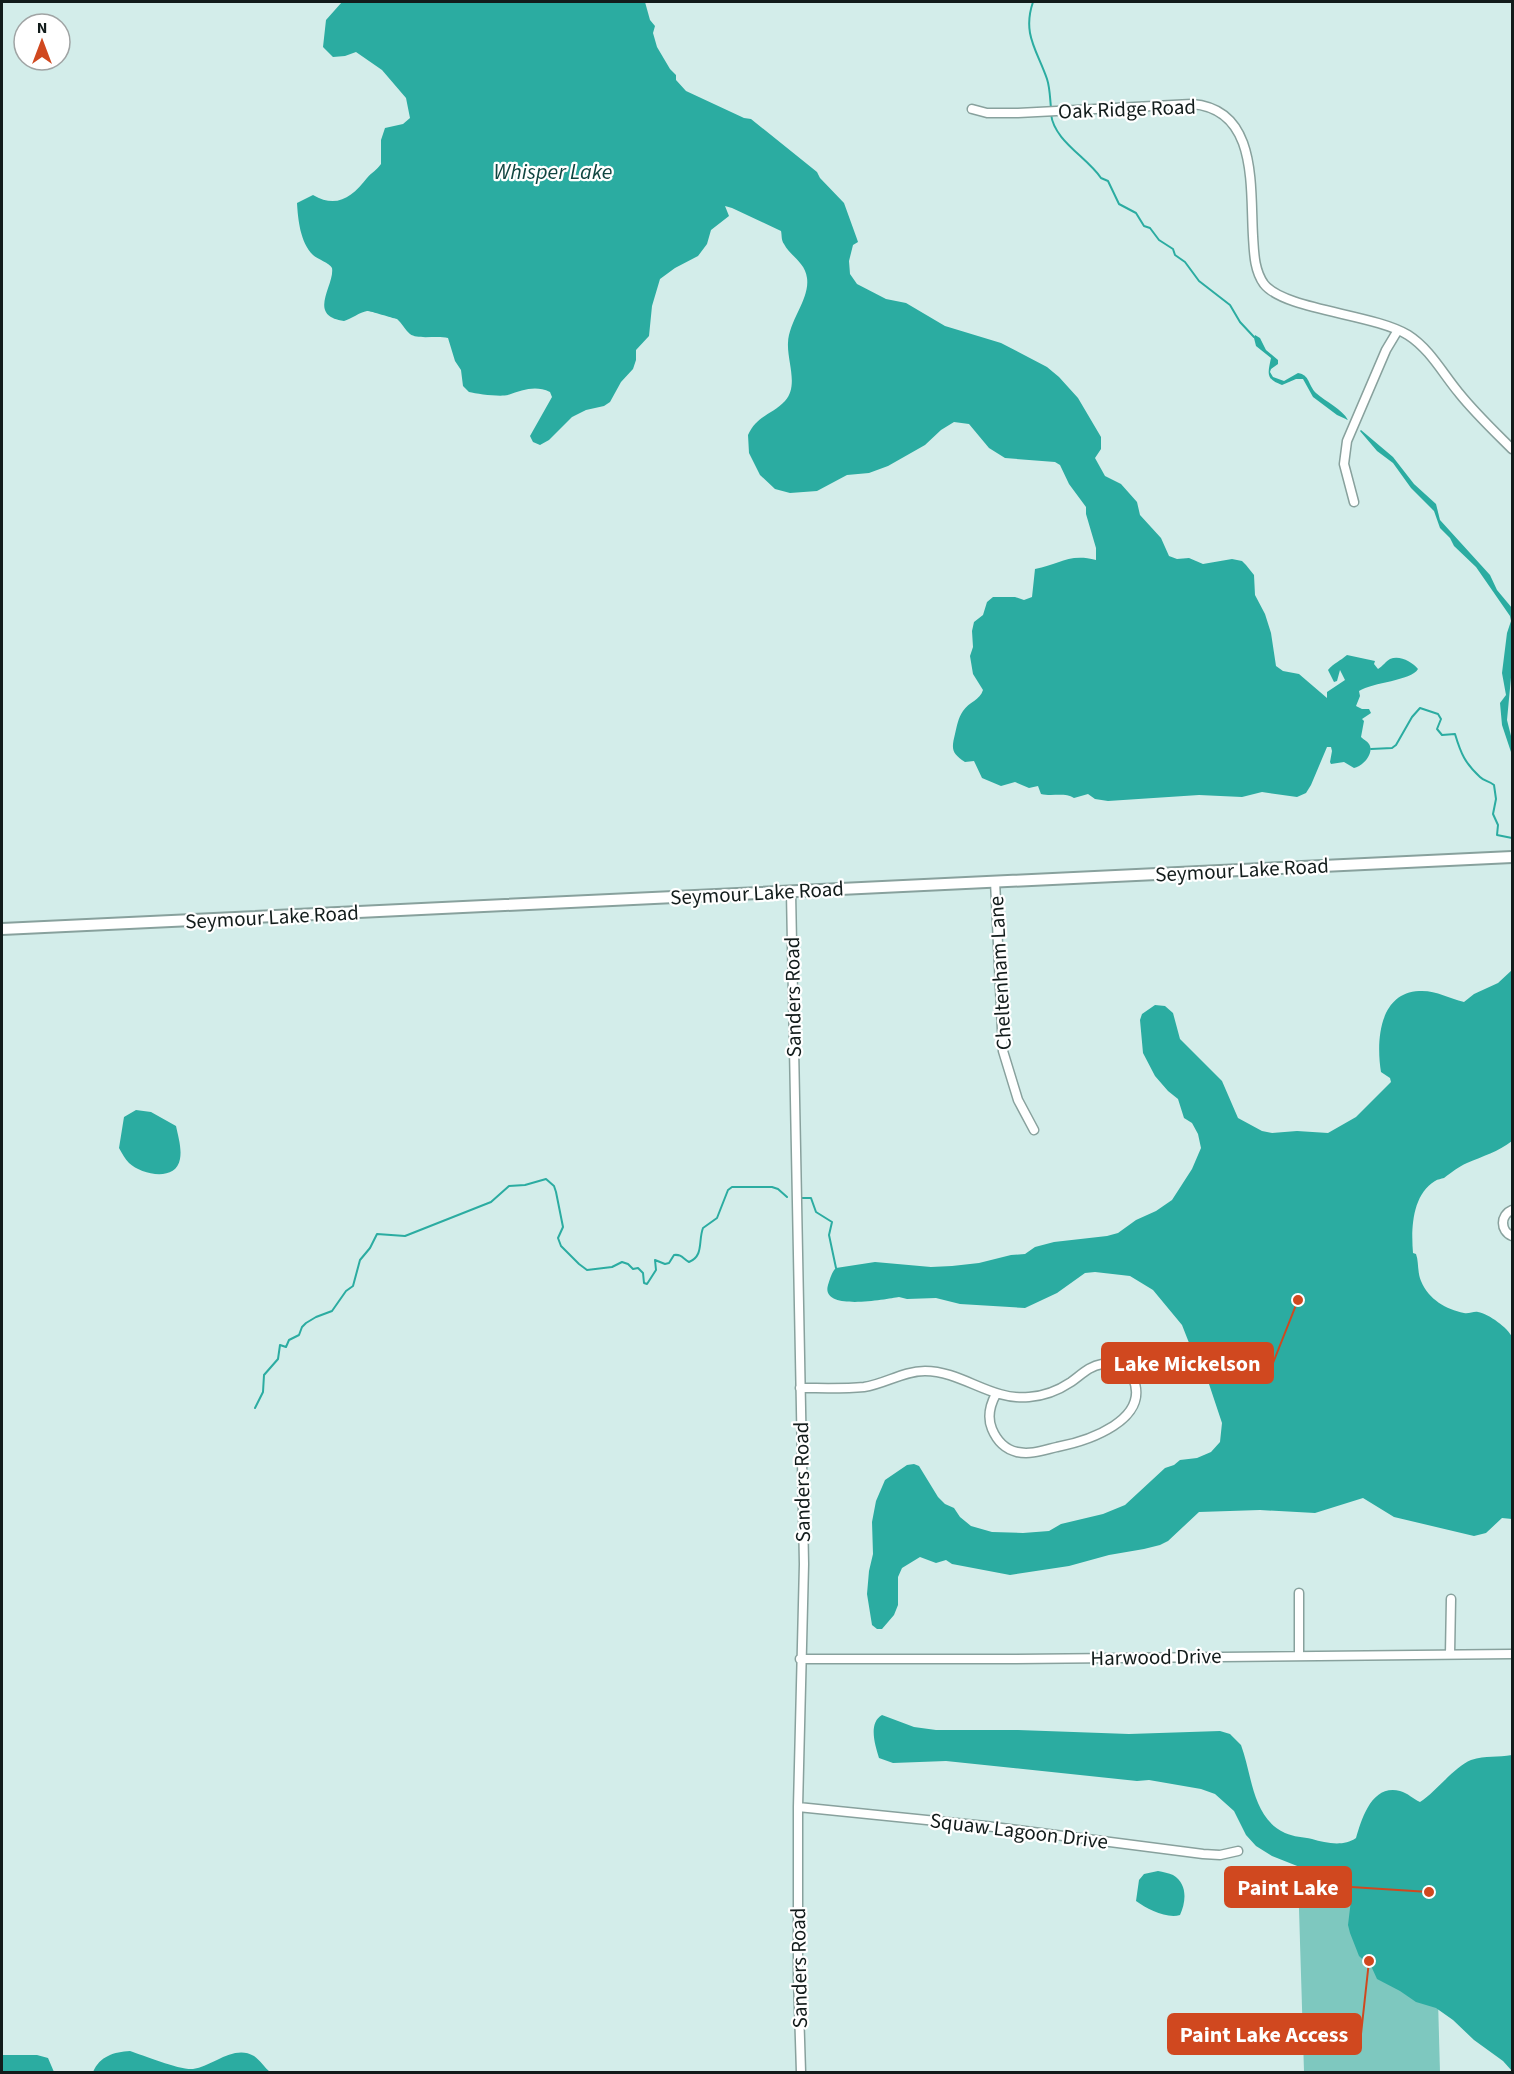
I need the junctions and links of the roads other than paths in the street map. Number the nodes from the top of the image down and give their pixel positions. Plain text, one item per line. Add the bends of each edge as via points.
1 (972, 109) dead end
2 (1398, 330) junction
3 (1512, 449) edge
4 (1354, 502) dead end
5 (1512, 857) edge
6 (995, 881) junction
7 (791, 892) junction
8 (2, 929) edge
9 (1034, 1130) dead end
10 (1512, 1210) edge
11 (1512, 1236) edge
12 (800, 1388) junction
13 (996, 1394) junction
14 (1299, 1593) dead end
15 (1451, 1599) dead end
16 (1450, 1654) junction
17 (1512, 1654) edge
18 (1299, 1656) junction
19 (801, 1659) junction
20 (798, 1807) junction
21 (1238, 1851) dead end
22 (801, 2073) edge

1 - 2 street, Oak Ridge Road via 1018,113 1192,104 1214,108 1234,122 1246,148 1254,261 1265,285 1278,295
2 - 3 street, Oak Ridge Road via 1424,349 1474,411
2 - 4 street via 1347,441 1344,464
5 - 6 street, Seymour Lake Road
6 - 7 street, Seymour Lake Road
6 - 9 street, Cheltenham Lane via 1003,1051 1018,1100
7 - 8 street, Seymour Lake Road
7 - 12 street, Sanders Road
10 - 11 street via 1504,1216 1503,1223 1504,1230
12 - 13 street via 864,1387 924,1371 957,1377
12 - 19 street, Sanders Road via 804,1564
13 - 13 street via 1042,1396 1105,1363 1121,1366 1131,1374 1136,1397 1121,1420 1099,1434 1078,1443 1027,1453 1002,1446 996,1438 989,1413
14 - 18 street
15 - 16 street
16 - 17 street, Harwood Drive
16 - 18 street, Harwood Drive
18 - 19 street, Harwood Drive
19 - 20 street, Sanders Road
20 - 21 street, Squaw Lagoon Drive via 1203,1854
20 - 22 street, Sanders Road

